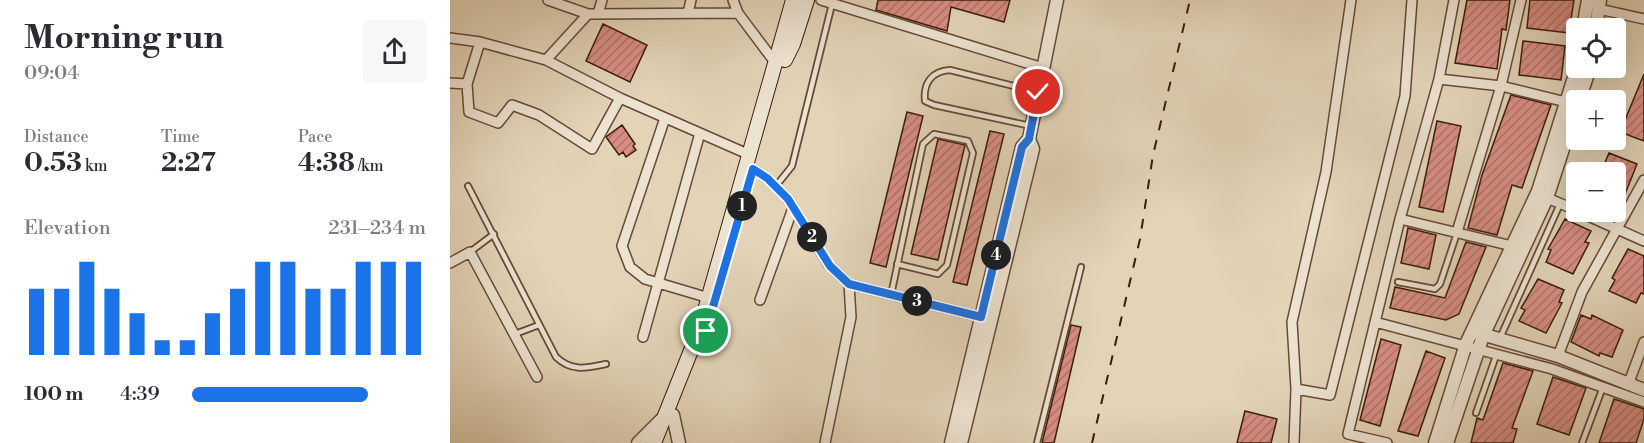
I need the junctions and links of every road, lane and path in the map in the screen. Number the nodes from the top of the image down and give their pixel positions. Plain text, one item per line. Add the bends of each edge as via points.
1 (548, 0) edge
2 (602, 0) edge
3 (691, 0) edge
4 (733, 0) edge
5 (786, 0) edge
6 (793, 0) edge
7 (800, 0) edge
8 (807, 0) edge
9 (821, 0) edge
10 (1057, 0) edge
11 (1351, 0) edge
12 (1412, 0) edge
13 (1419, 0) edge
14 (1454, 0) edge
15 (1521, 0) edge
16 (1588, 0) edge
17 (832, 4) junction
18 (1600, 4) edge
19 (688, 13) junction
20 (593, 14) junction
21 (738, 14) junction
22 (1412, 16) junction
23 (1585, 18) edge
24 (1644, 20) edge
25 (450, 38) edge
26 (480, 42) junction
27 (771, 57) junction
28 (546, 60) junction
29 (785, 60) junction
30 (1043, 68) junction
31 (772, 76) junction
32 (1439, 79) junction
33 (450, 83) edge
34 (467, 84) junction
35 (1501, 86) junction
36 (1038, 92) junction
37 (620, 98) junction
38 (1566, 102) edge
39 (665, 118) junction
40 (1566, 123) edge
41 (1030, 132) junction
42 (1566, 132) edge
43 (700, 133) junction
44 (752, 162) junction
45 (1644, 180) edge
46 (468, 186) dead end
47 (776, 187) junction
48 (1547, 198) junction
49 (1560, 204) junction
50 (1566, 206) edge
51 (794, 208) junction
52 (1400, 219) junction
53 (1606, 222) edge
54 (1616, 226) junction
55 (1457, 232) junction
56 (494, 234) junction
57 (1644, 241) edge
58 (1512, 246) junction
59 (470, 252) junction
60 (450, 262) edge
61 (897, 264) junction
62 (1081, 267) dead end
63 (657, 282) junction
64 (1398, 282) dead end
65 (849, 284) junction
66 (891, 295) junction
67 (708, 298) junction
68 (760, 300) dead end
69 (981, 317) junction
70 (1375, 322) junction
71 (539, 325) junction
72 (515, 334) junction
73 (642, 337) dead end
74 (1478, 338) junction
75 (1644, 342) edge
76 (1466, 344) junction
77 (1498, 347) junction
78 (1558, 356) junction
79 (606, 364) dead end
80 (537, 377) dead end
81 (1628, 385) junction
82 (1603, 387) junction
83 (1296, 389) junction
84 (1644, 390) edge
85 (1644, 402) edge
86 (1476, 412) dead end
87 (670, 414) junction
88 (1347, 439) edge
89 (638, 443) edge
90 (654, 443) edge
91 (662, 443) edge
92 (679, 443) edge
93 (825, 443) edge
94 (951, 443) edge
95 (961, 443) edge
96 (1037, 443) edge
97 (1294, 443) edge
98 (1387, 443) edge
99 (1435, 443) edge
100 (1447, 443) edge
101 (1582, 443) edge

1 - 20 street
2 - 20 street
3 - 19 street
4 - 21 street
5 - 27 main road
6 - 31 main road
7 - 29 main road
8 - 29 main road
9 - 17 street
10 - 30 street
11 - 83 street via 1326,172 1292,322
12 - 22 street
13 - 22 street
14 - 32 street
15 - 35 street
16 - 23 street
17 - 30 street
17 - 47 lane via 792,166
18 - 24 street
19 - 20 street
19 - 21 street
20 - 28 street
21 - 27 street
22 - 83 street via 1405,96 1330,395
25 - 26 street
26 - 28 street
26 - 34 street
27 - 31 main road
28 - 37 street
29 - 44 main road
30 - 36 street
31 - 44 main road
32 - 35 street
32 - 52 street
33 - 34 street
34 - 37 street via 469,112 498,123 512,105 539,115 592,149
35 - 38 street
35 - 55 street
36 - 41 street
36 - 41 lane via 950,69 938,70 931,76 925,93 926,101 934,105
37 - 39 street
39 - 43 street
39 - 63 street via 622,246 630,267 645,279
40 - 58 street
41 - 69 street via 1022,147
41 - 95 street via 1033,149
42 - 48 street
43 - 44 street
43 - 63 street
44 - 47 street
44 - 67 main road
44 - 87 main road via 706,331
45 - 54 street
46 - 56 lane
47 - 51 street
48 - 49 street
48 - 74 street
49 - 50 street
49 - 77 lane via 1533,258
51 - 65 street via 830,266
51 - 68 street
52 - 55 street
52 - 70 street
53 - 54 street
54 - 57 street
54 - 78 street via 1582,292
55 - 58 street
55 - 64 lane via 1435,289
56 - 59 lane
56 - 71 lane
58 - 74 street
59 - 60 street
59 - 72 street
61 - 61 lane via 924,144 934,134 968,141 973,153 947,265 938,274
61 - 66 lane
62 - 96 lane
63 - 67 street
63 - 73 street
65 - 66 street
65 - 93 street via 851,317
66 - 69 street
67 - 87 main road
69 - 94 street
70 - 76 street
70 - 88 street
71 - 72 lane
71 - 79 lane via 556,357 566,367
72 - 80 street
74 - 76 street
74 - 77 street
74 - 100 street
75 - 81 street
76 - 99 street
77 - 78 street
77 - 82 street
77 - 86 lane
78 - 81 street
81 - 84 street
82 - 85 street
82 - 101 lane
83 - 97 street
87 - 89 street
87 - 90 main road
87 - 91 main road
87 - 92 street
88 - 98 street

